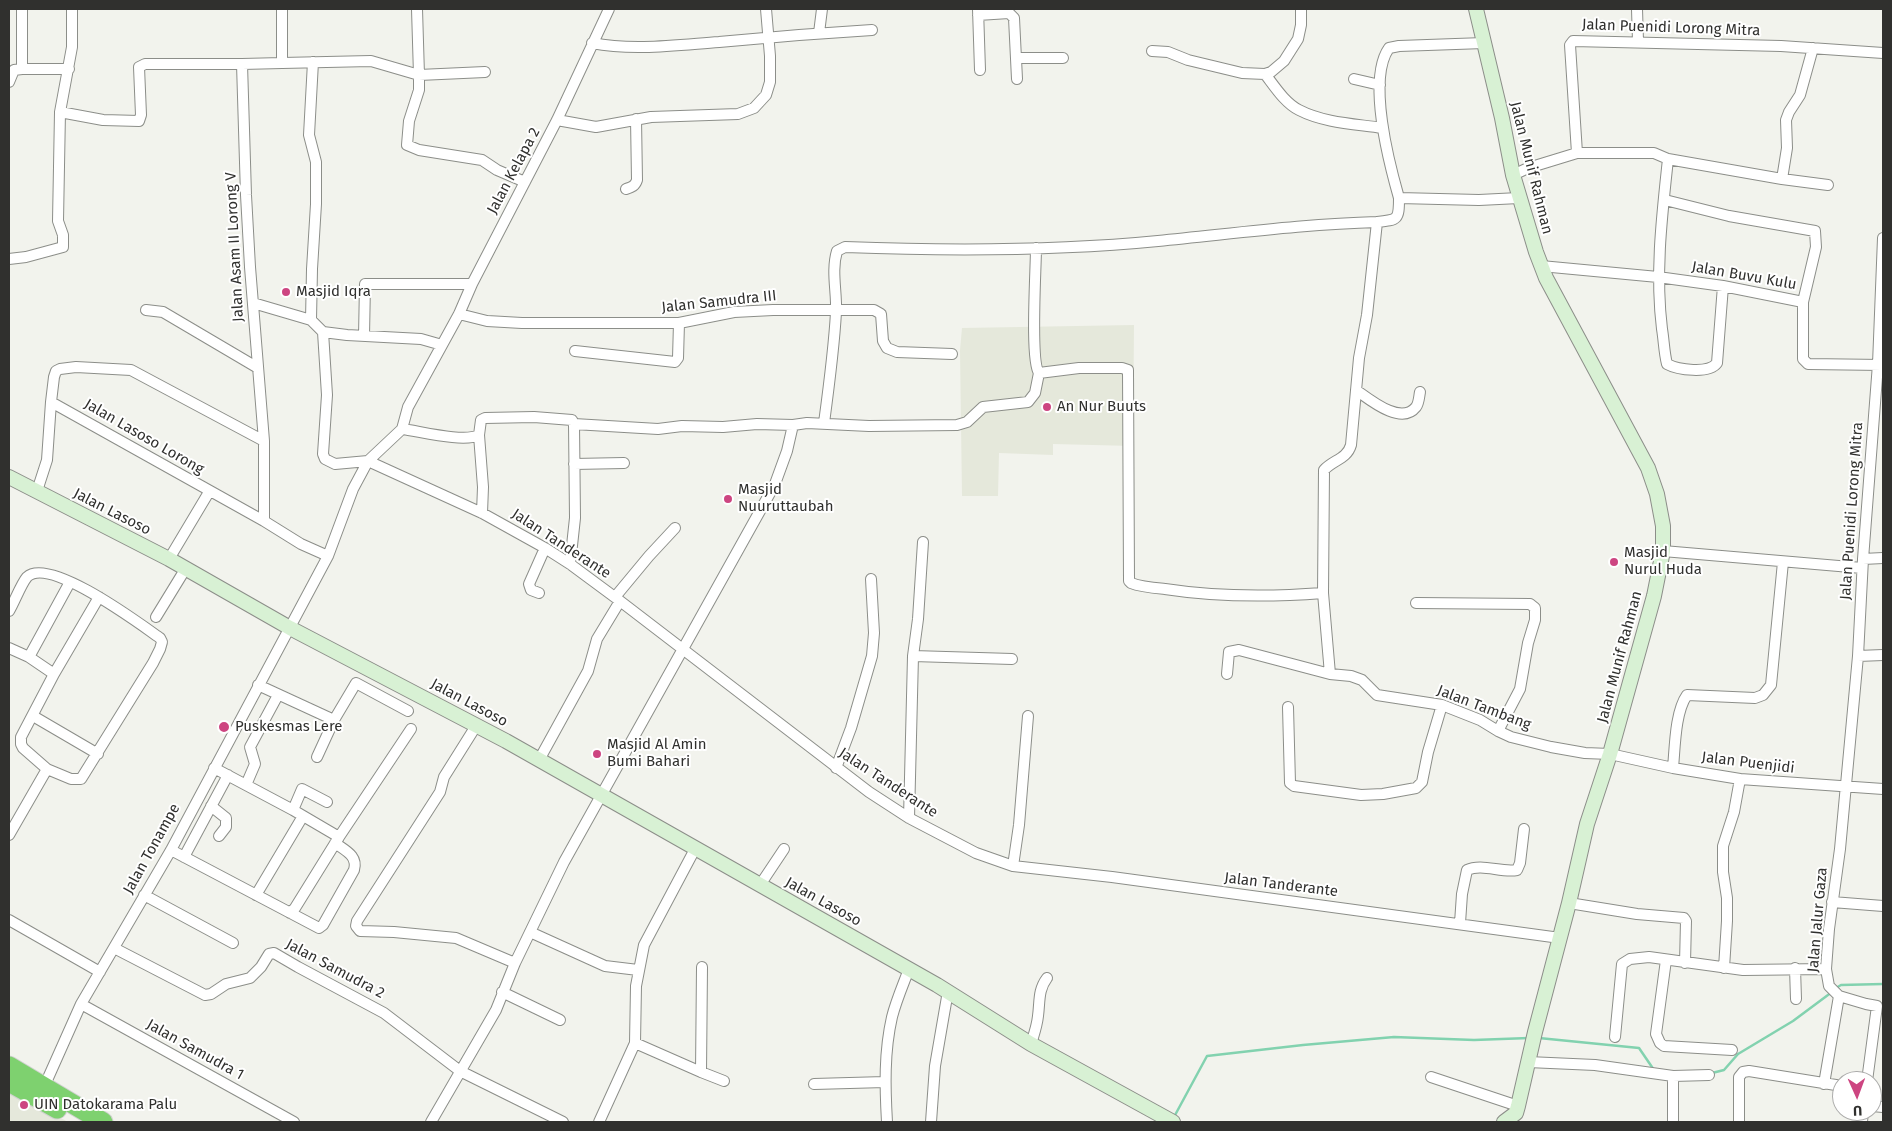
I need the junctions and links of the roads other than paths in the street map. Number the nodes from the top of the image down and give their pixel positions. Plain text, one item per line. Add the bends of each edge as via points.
1 (22, 9) edge
2 (72, 9) edge
3 (282, 9) edge
4 (417, 9) edge
5 (608, 9) edge
6 (766, 9) edge
7 (822, 9) edge
8 (1301, 9) edge
9 (1476, 9) edge
10 (1637, 9) edge
11 (978, 12) edge
12 (872, 30) dead end
13 (818, 33) junction
14 (768, 37) junction
15 (1638, 41) junction
16 (592, 43) junction
17 (1484, 43) junction
18 (1813, 48) junction
19 (1152, 51) dead end
20 (1883, 53) edge
21 (1016, 58) junction
22 (1063, 58) dead end
23 (282, 62) junction
24 (313, 62) junction
25 (242, 64) junction
26 (69, 68) junction
27 (22, 69) junction
28 (980, 70) dead end
29 (485, 72) dead end
30 (1265, 74) junction
31 (419, 75) junction
32 (1016, 79) dead end
33 (1354, 79) dead end
34 (9, 82) edge
35 (1380, 86) junction
36 (60, 112) junction
37 (636, 119) junction
38 (557, 120) junction
39 (1382, 128) junction
40 (1577, 153) junction
41 (1668, 158) junction
42 (1513, 175) junction
43 (1782, 179) junction
44 (525, 182) junction
45 (1828, 185) dead end
46 (626, 189) dead end
47 (1399, 198) junction
48 (1519, 198) junction
49 (1665, 200) junction
50 (1377, 222) junction
51 (1883, 238) edge
52 (1036, 248) junction
53 (1883, 252) edge
54 (9, 259) edge
55 (1541, 266) junction
56 (1658, 277) junction
57 (472, 284) junction
58 (1724, 286) junction
59 (1803, 302) junction
60 (253, 303) junction
61 (146, 310) dead end
62 (836, 310) junction
63 (459, 314) junction
64 (311, 320) junction
65 (679, 323) junction
66 (323, 332) junction
67 (364, 336) junction
68 (442, 345) junction
69 (575, 351) dead end
70 (952, 354) dead end
71 (1880, 364) edge
72 (258, 368) junction
73 (1039, 373) junction
74 (1356, 390) junction
75 (1420, 392) dead end
76 (51, 402) junction
77 (824, 423) junction
78 (574, 424) junction
79 (793, 425) junction
80 (402, 429) junction
81 (478, 435) junction
82 (264, 441) junction
83 (368, 461) junction
84 (624, 463) dead end
85 (574, 464) junction
86 (9, 477) edge
87 (37, 491) junction
88 (209, 492) junction
89 (482, 513) junction
90 (264, 521) junction
91 (676, 528) dead end
92 (923, 542) dead end
93 (545, 548) junction
94 (1663, 551) junction
95 (328, 556) junction
96 (1883, 558) edge
97 (169, 559) junction
98 (1782, 562) junction
99 (570, 564) junction
100 (1863, 564) junction
101 (186, 568) junction
102 (871, 579) dead end
103 (70, 582) junction
104 (539, 593) dead end
105 (1323, 593) junction
106 (99, 597) junction
107 (618, 599) junction
108 (1416, 603) dead end
109 (9, 612) edge
110 (156, 617) dead end
111 (290, 628) junction
112 (9, 648) edge
113 (683, 649) junction
114 (1883, 655) edge
115 (914, 656) junction
116 (1858, 656) junction
117 (29, 657) junction
118 (1012, 659) dead end
119 (54, 674) junction
120 (1227, 674) dead end
121 (1330, 674) junction
122 (258, 684) junction
123 (278, 695) junction
124 (1442, 706) junction
125 (1288, 707) dead end
126 (408, 711) dead end
127 (33, 716) junction
128 (1028, 716) dead end
129 (334, 720) junction
130 (476, 726) junction
131 (411, 729) dead end
132 (1498, 731) junction
133 (98, 754) junction
134 (1610, 754) junction
135 (317, 757) dead end
136 (540, 760) junction
137 (214, 768) junction
138 (836, 768) junction
139 (1673, 768) junction
140 (47, 769) junction
141 (228, 775) junction
142 (1740, 779) junction
143 (246, 785) junction
144 (1845, 787) junction
145 (1883, 789) edge
146 (601, 795) junction
147 (327, 802) dead end
148 (211, 806) junction
149 (293, 810) junction
150 (303, 816) junction
151 (909, 818) junction
152 (1524, 829) dead end
153 (9, 835) edge
154 (219, 836) dead end
155 (337, 840) junction
156 (695, 849) junction
157 (784, 849) dead end
158 (171, 850) junction
159 (184, 857) junction
160 (1013, 866) junction
161 (760, 885) junction
162 (144, 894) junction
163 (256, 895) junction
164 (1832, 902) junction
165 (1569, 903) junction
166 (1883, 906) edge
167 (290, 913) junction
168 (9, 920) edge
169 (1460, 923) junction
170 (530, 932) junction
171 (1560, 938) junction
172 (234, 942) dead end
173 (114, 948) junction
174 (1666, 960) junction
175 (515, 963) junction
176 (1685, 963) junction
177 (702, 967) dead end
178 (1724, 968) junction
179 (1795, 968) junction
180 (909, 969) junction
181 (1826, 969) junction
182 (638, 970) junction
183 (100, 972) junction
184 (1047, 978) dead end
185 (948, 991) junction
186 (1834, 991) junction
187 (502, 992) junction
188 (1796, 999) dead end
189 (82, 1004) junction
190 (1880, 1006) edge
191 (560, 1020) dead end
192 (1615, 1037) dead end
193 (635, 1043) junction
194 (1031, 1044) junction
195 (1732, 1050) dead end
196 (1528, 1062) junction
197 (9, 1066) edge
198 (460, 1071) junction
199 (1869, 1071) edge
200 (701, 1072) junction
201 (1709, 1075) dead end
202 (1672, 1076) junction
203 (1431, 1078) dead end
204 (724, 1081) dead end
205 (9, 1082) edge
206 (885, 1082) junction
207 (814, 1084) dead end
208 (1824, 1084) junction
209 (1832, 1085) edge
210 (44, 1087) junction
211 (1516, 1114) edge
212 (1169, 1120) edge
213 (80, 1122) edge
214 (103, 1122) edge
215 (294, 1122) edge
216 (431, 1122) edge
217 (564, 1122) edge
218 (599, 1122) edge
219 (887, 1122) edge
220 (931, 1122) edge
221 (1504, 1122) edge
222 (1673, 1122) edge
223 (1740, 1122) edge

1 - 27 street
2 - 26 street
3 - 23 street
4 - 31 street
5 - 16 street, Jalan Kelapa 2
6 - 14 street
7 - 13 street
8 - 30 street via 1298,39 1284,61
9 - 17 street, Jalan Munif Rahman
10 - 15 street
11 - 21 street via 1012,14
11 - 28 street
12 - 13 street
13 - 14 street
14 - 16 street via 662,46
14 - 37 street via 769,89 754,108 738,114
15 - 18 street, Jalan Puenidi Lorong Mitra
15 - 40 street, Jalan Puenidi Lorong Mitra via 1575,40 1570,43
16 - 38 street, Jalan Kelapa 2
17 - 35 street via 1389,48 1382,62
17 - 42 street, Jalan Munif Rahman
18 - 20 street, Jalan Puenidi Lorong Mitra
18 - 43 street via 1800,95 1786,120 1787,148
19 - 30 street via 1168,52 1242,73
21 - 22 street
21 - 32 street
23 - 24 street
23 - 25 street
24 - 31 street via 371,61
24 - 64 street via 309,135 316,162 316,204
25 - 36 street via 143,64 140,67 139,121 103,120
25 - 60 street, Jalan Asam II Lorong V
26 - 27 street
26 - 36 street
27 - 34 street via 14,70
29 - 31 street
30 - 39 street via 1299,110 1313,116
31 - 44 street via 407,146 482,160
33 - 35 street
35 - 39 street
36 - 54 street via 58,221 63,247
37 - 38 street via 596,127
37 - 46 street via 636,184
38 - 44 street, Jalan Kelapa 2
39 - 47 street
40 - 41 street via 1654,154
40 - 42 street
41 - 43 street
41 - 49 street
42 - 48 street, Jalan Munif Rahman
43 - 45 street
44 - 57 street, Jalan Kelapa 2
47 - 48 street
47 - 50 street via 1397,218
48 - 55 street, Jalan Munif Rahman
49 - 56 street
49 - 59 street via 1729,216 1815,231 1815,252
50 - 52 street
50 - 74 street
51 - 53 street, Jalan Puenidi Lorong Mitra
52 - 62 street via 845,247 837,251 834,260
52 - 73 street via 1034,350
53 - 71 street, Jalan Puenidi Lorong Mitra
55 - 56 street, Jalan Buvu Kulu
55 - 94 street, Jalan Munif Rahman via 1648,468 1662,516
56 - 58 street, Jalan Buvu Kulu
56 - 58 street via 1665,356 1667,364 1673,367 1707,370 1717,363
57 - 63 street, Jalan Kelapa 2
57 - 67 street via 365,284
58 - 59 street, Jalan Buvu Kulu
59 - 71 street, Jalan Buvu Kulu via 1805,362
60 - 64 street
60 - 72 street, Jalan Asam II Lorong V
61 - 72 street via 163,312
62 - 65 street, Jalan Samudra III via 734,312
62 - 70 street, Jalan Samudra III via 874,310 881,314 884,346 894,352
62 - 77 street
63 - 65 street, Jalan Samudra III via 487,321 522,323
63 - 68 street, Jalan Kelapa 2
64 - 66 street
65 - 69 street via 678,358 675,362
66 - 67 street
66 - 83 street via 327,395 323,454 325,459 335,464
67 - 68 street via 421,339
68 - 80 street, Jalan Kelapa 2 via 408,407
71 - 100 street, Jalan Puenidi Lorong Mitra
72 - 82 street, Jalan Asam II Lorong V
73 - 77 street via 1035,393 1028,402 983,408 963,424 869,426
73 - 105 street via 1079,368 1128,370 1131,583 1226,596
74 - 75 street via 1388,411 1397,413 1409,413 1417,406
74 - 105 street via 1349,452 1324,470
76 - 82 street via 54,377 60,369 131,370
76 - 87 street via 47,460
76 - 88 street, Jalan Lasoso Lorong
77 - 79 street
78 - 79 street via 658,429
78 - 81 street via 569,418 485,418 481,420
78 - 85 street
79 - 113 street via 776,484
80 - 81 street via 461,438
80 - 83 street
81 - 89 street
82 - 90 street, Jalan Asam II Lorong V
83 - 89 street, Jalan Tanderante
83 - 95 street via 353,489
84 - 85 street
85 - 99 street via 575,518
86 - 87 street, Jalan Lasoso
87 - 97 street, Jalan Lasoso
88 - 90 street, Jalan Lasoso Lorong
88 - 97 street
89 - 93 street, Jalan Tanderante
90 - 95 street, Jalan Lasoso Lorong
91 - 107 street via 648,556
92 - 115 street
93 - 99 street, Jalan Tanderante
93 - 104 street via 529,584 531,590
94 - 98 street
94 - 134 street, Jalan Munif Rahman via 1652,604
95 - 111 street, Jalan Tonampe
96 - 100 street
97 - 101 street, Jalan Lasoso
98 - 100 street
98 - 139 street via 1771,685 1763,695 1755,698 1687,695 1679,717
99 - 107 street, Jalan Tanderante
100 - 116 street, Jalan Puenidi Lorong Mitra
101 - 110 street
101 - 111 street, Jalan Lasoso
102 - 138 street via 872,656
103 - 106 street
103 - 109 street via 42,573 28,577
103 - 117 street
105 - 121 street
106 - 119 street
106 - 133 street via 162,642 153,663
107 - 113 street, Jalan Tanderante
107 - 136 street via 597,639 588,671
108 - 132 street via 1530,604 1536,608 1520,689
111 - 122 street, Jalan Tonampe
111 - 130 street, Jalan Lasoso
112 - 117 street
113 - 138 street, Jalan Tanderante
113 - 146 street
114 - 116 street
115 - 118 street
115 - 151 street
116 - 144 street, Jalan Puenidi Lorong Mitra
117 - 119 street
119 - 127 street
120 - 121 street, Jalan Tambang via 1229,652 1239,650
121 - 124 street, Jalan Tambang via 1362,680 1377,695
122 - 123 street
122 - 137 street, Jalan Tonampe
123 - 129 street
123 - 143 street via 250,746 255,764
124 - 125 street via 1420,786 1361,795 1290,783
124 - 132 street, Jalan Tambang via 1480,720
126 - 129 street via 356,683
127 - 133 street
127 - 140 street via 21,737 21,744
128 - 160 street
129 - 135 street
130 - 136 street, Jalan Lasoso
130 - 175 street via 444,777 440,792 356,926 360,931 456,938
131 - 155 street
132 - 134 street, Jalan Tambang via 1529,742
133 - 140 street via 81,779 71,779
134 - 139 street, Jalan Puenjidi
134 - 165 street, Jalan Munif Rahman via 1587,824
136 - 146 street, Jalan Lasoso
137 - 141 street
137 - 158 street, Jalan Tonampe
138 - 151 street, Jalan Tanderante
139 - 142 street, Jalan Puenjidi
140 - 153 street
141 - 143 street
141 - 148 street
142 - 144 street, Jalan Puenjidi
142 - 178 street via 1723,846 1728,921
143 - 149 street
144 - 145 street, Jalan Puenjidi
144 - 164 street, Jalan Jalur Gaza
146 - 156 street, Jalan Lasoso
146 - 170 street
147 - 149 street via 302,789
148 - 154 street via 226,818 226,827
148 - 159 street
149 - 150 street
150 - 155 street
150 - 163 street
151 - 160 street, Jalan Tanderante via 976,853
152 - 169 street via 1517,870 1467,870
155 - 167 street
155 - 167 street via 356,864 323,925 318,928
156 - 161 street, Jalan Lasoso
156 - 182 street via 644,945
157 - 161 street
158 - 159 street
158 - 162 street, Jalan Tonampe
159 - 163 street
160 - 169 street, Jalan Tanderante
161 - 180 street, Jalan Lasoso
162 - 172 street
162 - 173 street, Jalan Tonampe
163 - 167 street
164 - 166 street
164 - 181 street, Jalan Jalur Gaza
165 - 171 street, Jalan Munif Rahman
165 - 176 street via 1684,918
168 - 183 street
169 - 171 street, Jalan Tanderante
170 - 175 street
170 - 182 street via 606,966
171 - 196 street, Jalan Munif Rahman
173 - 183 street, Jalan Tonampe
173 - 198 street, Jalan Samudra 2 via 205,995 226,984 250,978 269,954 274,953 384,1013
174 - 176 street
174 - 192 street via 1649,957 1630,959 1622,964
174 - 195 street via 1656,1034 1660,1043 1664,1046
175 - 187 street
176 - 178 street
177 - 200 street
178 - 179 street
179 - 181 street
179 - 188 street
180 - 185 street, Jalan Lasoso
180 - 206 street via 892,1017
181 - 186 street, Jalan Jalur Gaza
182 - 193 street
183 - 189 street, Jalan Tonampe
184 - 194 street via 1039,995
185 - 194 street, Jalan Lasoso
185 - 220 street via 935,1066
186 - 190 street
186 - 208 street, Jalan Jalur Gaza
187 - 191 street
187 - 198 street via 496,1010
189 - 210 street, Jalan Tonampe
189 - 215 street, Jalan Samudra 1
190 - 199 street
193 - 200 street
193 - 218 street
194 - 212 street, Jalan Lasoso
196 - 202 street via 1595,1065
196 - 211 street, Jalan Munif Rahman
197 - 210 highway
198 - 216 street
198 - 217 street, Jalan Samudra 2
200 - 204 street
201 - 202 street
202 - 222 street
203 - 211 street
205 - 213 highway
206 - 207 street
206 - 219 street
208 - 209 street
208 - 223 street via 1743,1072 1739,1077
210 - 214 highway
211 - 221 street

